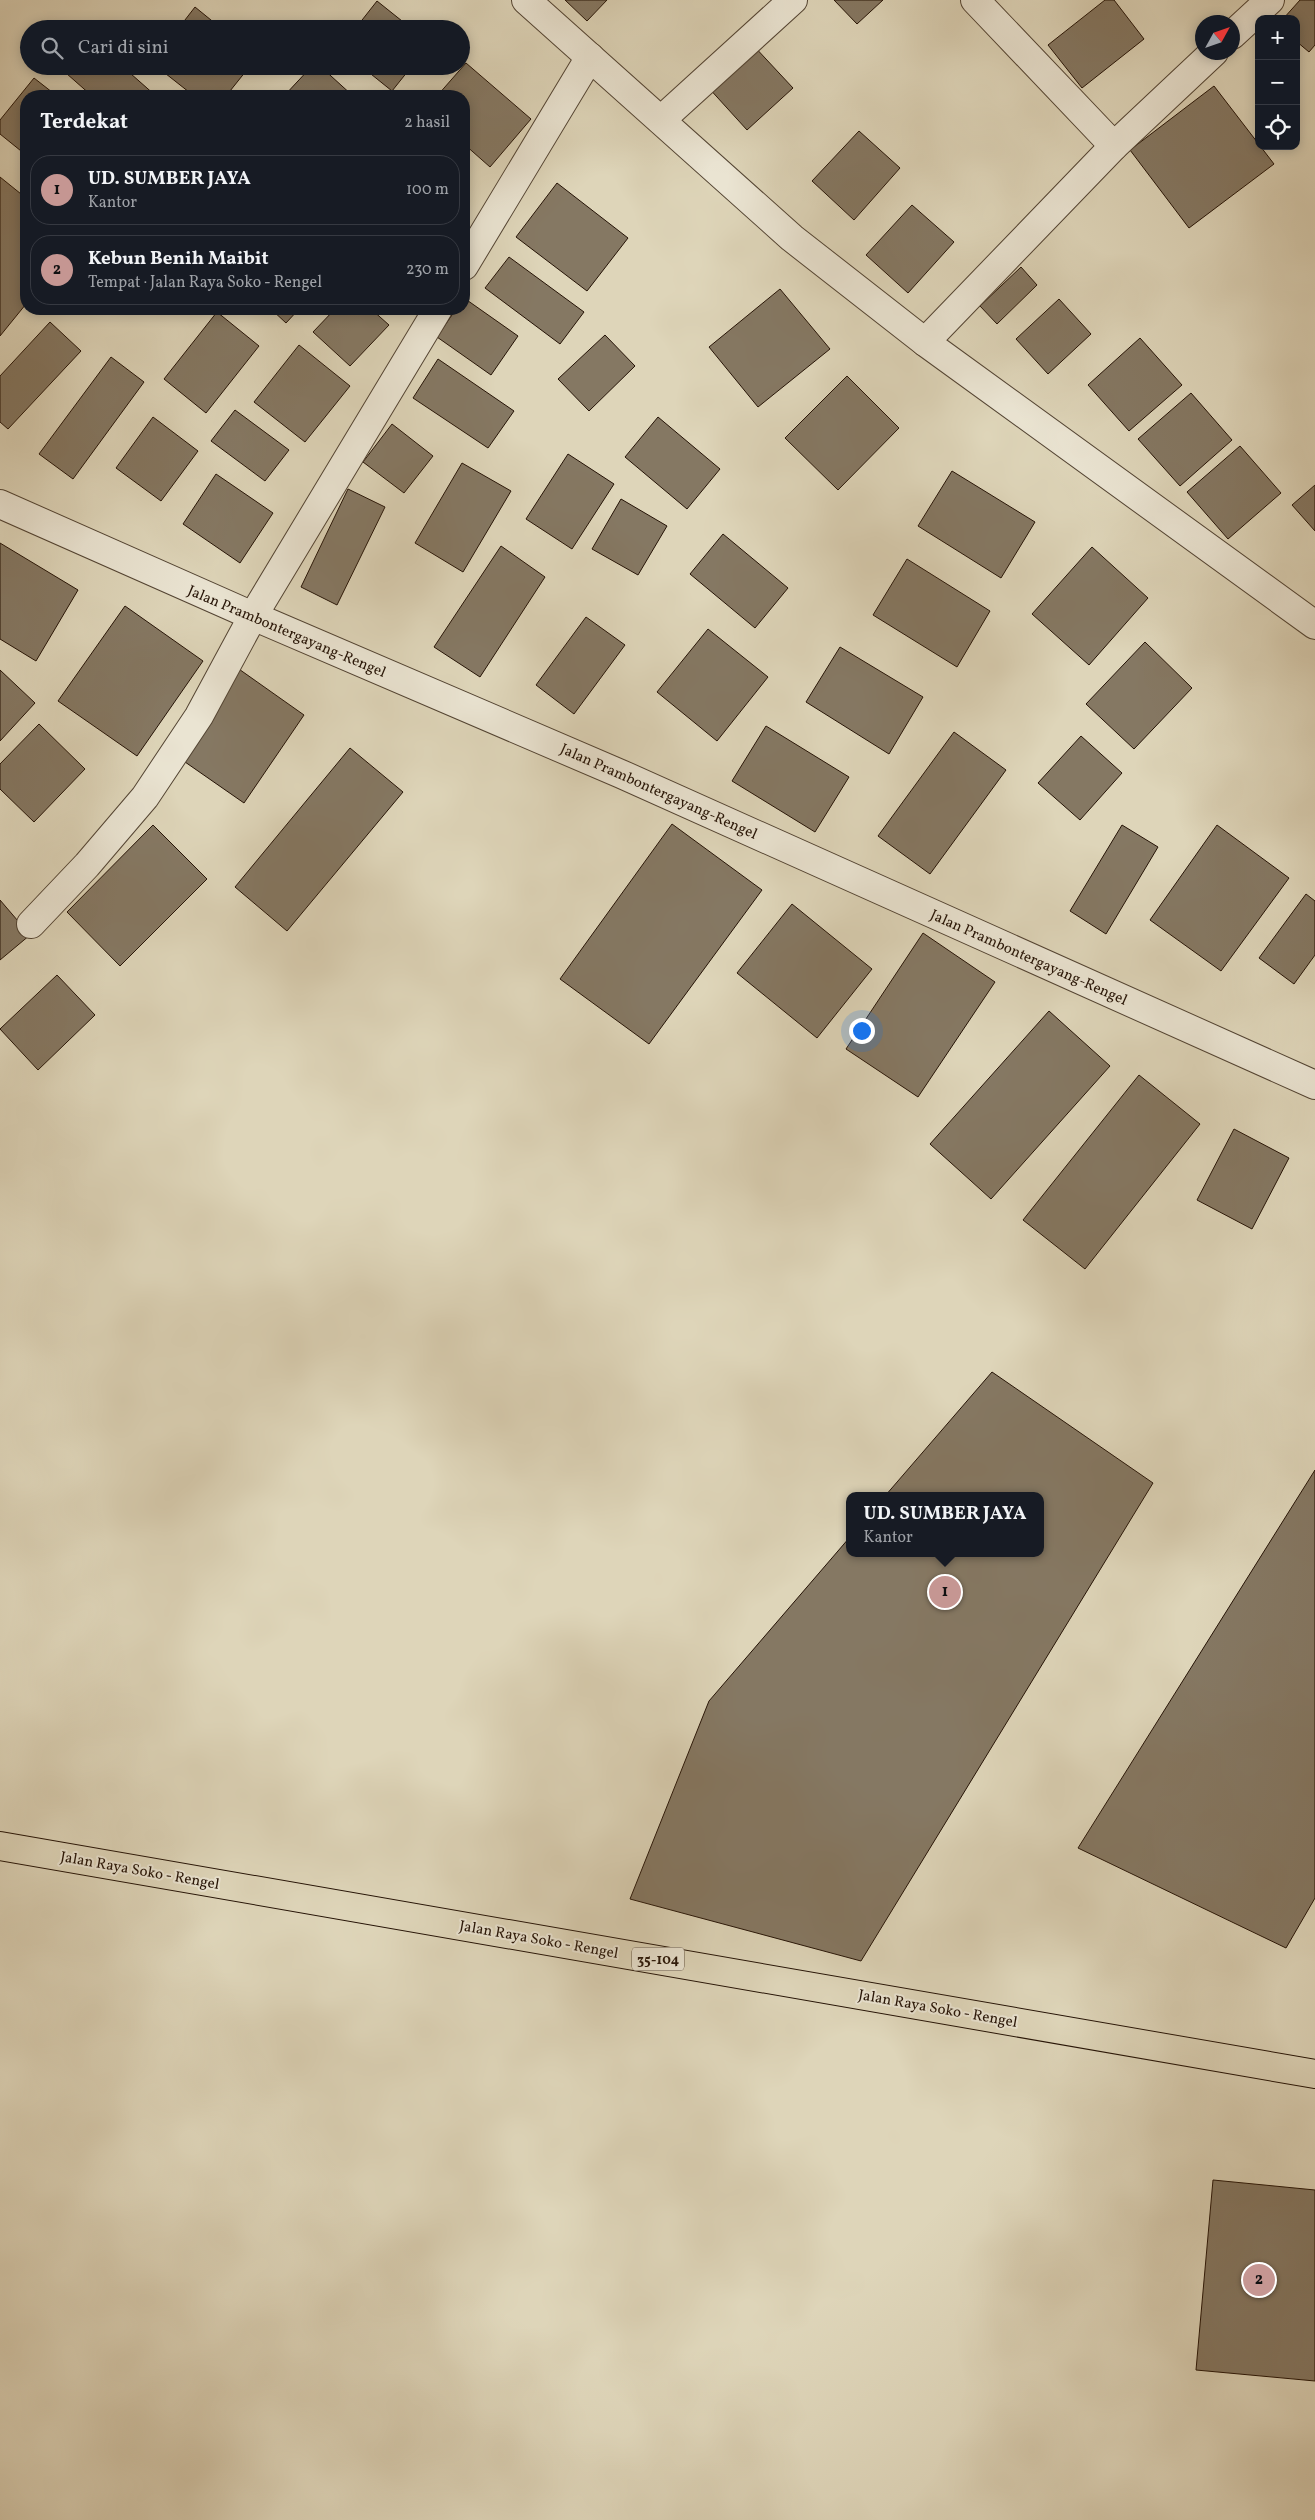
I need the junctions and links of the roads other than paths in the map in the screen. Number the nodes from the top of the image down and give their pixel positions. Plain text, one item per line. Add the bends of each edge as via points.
1 (526, 0) edge
2 (793, 0) edge
3 (975, 0) edge
4 (1270, 0) edge
5 (1240, 28) edge
6 (590, 57) junction
7 (1205, 60) edge
8 (661, 120) junction
9 (1114, 146) junction
10 (470, 256) edge
11 (434, 315) edge
12 (925, 342) junction
13 (0, 504) edge
14 (253, 616) junction
15 (1315, 625) edge
16 (32, 924) dead end
17 (1315, 1085) edge
18 (0, 1846) edge
19 (1315, 2074) edge

1 - 6 street
2 - 8 street
3 - 9 street
4 - 5 street
6 - 8 street
6 - 10 street
7 - 9 street
8 - 12 street via 792,238
9 - 12 street
11 - 14 street
12 - 15 street
13 - 14 street, Jalan Prambontergayang-Rengel
14 - 16 street via 199,716 145,797 87,866
14 - 17 street, Jalan Prambontergayang-Rengel via 621,774
18 - 19 main road, Jalan Raya Soko - Rengel / 35-104

